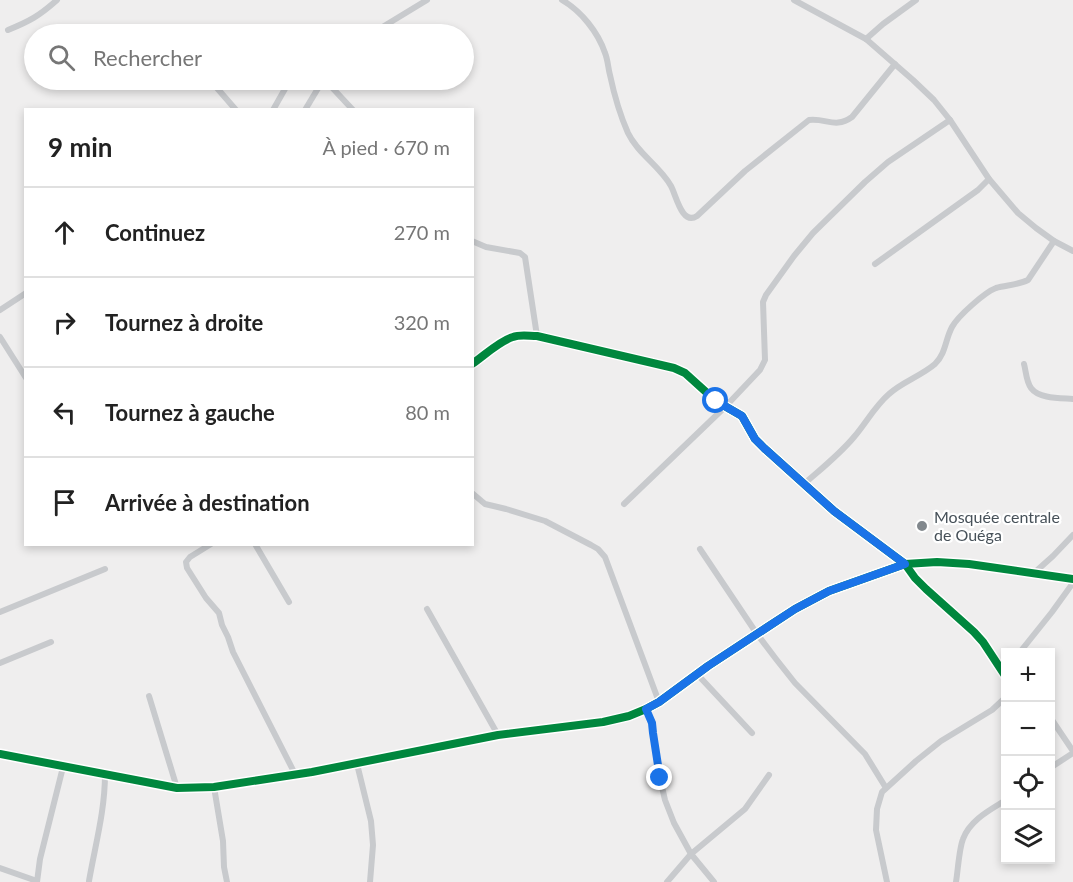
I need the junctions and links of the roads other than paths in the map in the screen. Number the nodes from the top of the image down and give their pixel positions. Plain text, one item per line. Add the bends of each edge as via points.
1 (57, 0) edge
2 (427, 0) edge
3 (562, 0) edge
4 (794, 0) edge
5 (916, 0) edge
6 (387, 24) edge
7 (8, 30) dead end
8 (866, 39) junction
9 (895, 64) junction
10 (219, 90) edge
11 (284, 90) edge
12 (318, 90) edge
13 (334, 90) edge
14 (234, 108) edge
15 (274, 108) edge
16 (306, 108) edge
17 (351, 108) edge
18 (950, 120) junction
19 (989, 179) junction
20 (1054, 241) junction
21 (474, 242) edge
22 (1073, 251) edge
23 (874, 264) dead end
24 (24, 293) edge
25 (0, 310) edge
26 (0, 336) edge
27 (537, 336) junction
28 (474, 363) edge
29 (1024, 364) dead end
30 (24, 375) edge
31 (1073, 399) edge
32 (726, 406) junction
33 (804, 484) junction
34 (474, 495) edge
35 (624, 504) dead end
36 (1073, 535) edge
37 (208, 546) edge
38 (256, 546) edge
39 (700, 549) dead end
40 (905, 564) junction
41 (105, 568) dead end
42 (1034, 573) junction
43 (1073, 581) edge
44 (289, 602) dead end
45 (427, 609) dead end
46 (0, 612) edge
47 (757, 634) junction
48 (51, 642) dead end
49 (1023, 648) edge
50 (0, 663) edge
51 (1001, 667) edge
52 (697, 674) junction
53 (149, 696) dead end
54 (1001, 701) edge
55 (659, 702) junction
56 (646, 709) junction
57 (1055, 725) edge
58 (752, 734) dead end
59 (498, 735) junction
60 (1073, 752) edge
61 (0, 754) edge
62 (357, 764) junction
63 (1055, 765) edge
64 (63, 767) junction
65 (105, 774) junction
66 (295, 774) junction
67 (769, 775) dead end
68 (177, 788) junction
69 (214, 788) junction
70 (886, 788) junction
71 (1001, 803) edge
72 (691, 854) junction
73 (0, 868) edge
74 (38, 881) edge
75 (88, 881) edge
76 (227, 882) edge
77 (370, 882) edge
78 (667, 882) edge
79 (714, 882) edge
80 (887, 882) edge
81 (956, 882) edge

1 - 7 street via 36,17
2 - 6 street
3 - 9 street via 592,28 604,51 629,136 665,177 689,219 809,120 846,122
4 - 8 street
5 - 8 street
8 - 9 street
9 - 18 street
10 - 14 street
11 - 15 street
12 - 16 street
13 - 17 street
18 - 19 street
18 - 32 street via 873,174 794,256 763,302 765,360
19 - 20 street via 1018,213
19 - 23 street
20 - 22 street
20 - 33 street via 1028,280 998,288 979,299 952,327 934,365 890,393 846,447
21 - 27 street via 525,257
24 - 25 street
26 - 30 street
27 - 28 street via 513,337
27 - 32 street via 674,368
29 - 31 street via 1035,392
32 - 33 street via 742,416 760,444
32 - 35 street
33 - 40 street
34 - 55 street via 485,504 545,521 598,549 605,557
36 - 42 street
37 - 66 street via 190,557 187,568 219,613 233,652
38 - 44 street
39 - 47 street
40 - 42 street via 948,562
40 - 47 street via 829,591
40 - 51 street via 926,589 974,632
41 - 46 street
42 - 43 street
43 - 49 street
45 - 59 street
47 - 52 street
47 - 70 street via 795,683 865,754
48 - 50 street
52 - 55 street
52 - 58 street
53 - 68 street
54 - 70 street via 941,741
55 - 56 street
56 - 59 street via 603,722
56 - 72 street via 652,723 665,800
57 - 60 street
59 - 62 street
60 - 63 street
61 - 64 street
62 - 66 street
62 - 77 street via 371,821
64 - 65 street
64 - 74 street
65 - 68 street
65 - 75 street
66 - 69 street
67 - 72 street via 745,808
68 - 69 street
69 - 76 street
70 - 80 street via 879,799 876,830
71 - 81 street via 966,832
72 - 78 street
72 - 79 street
73 - 74 street

